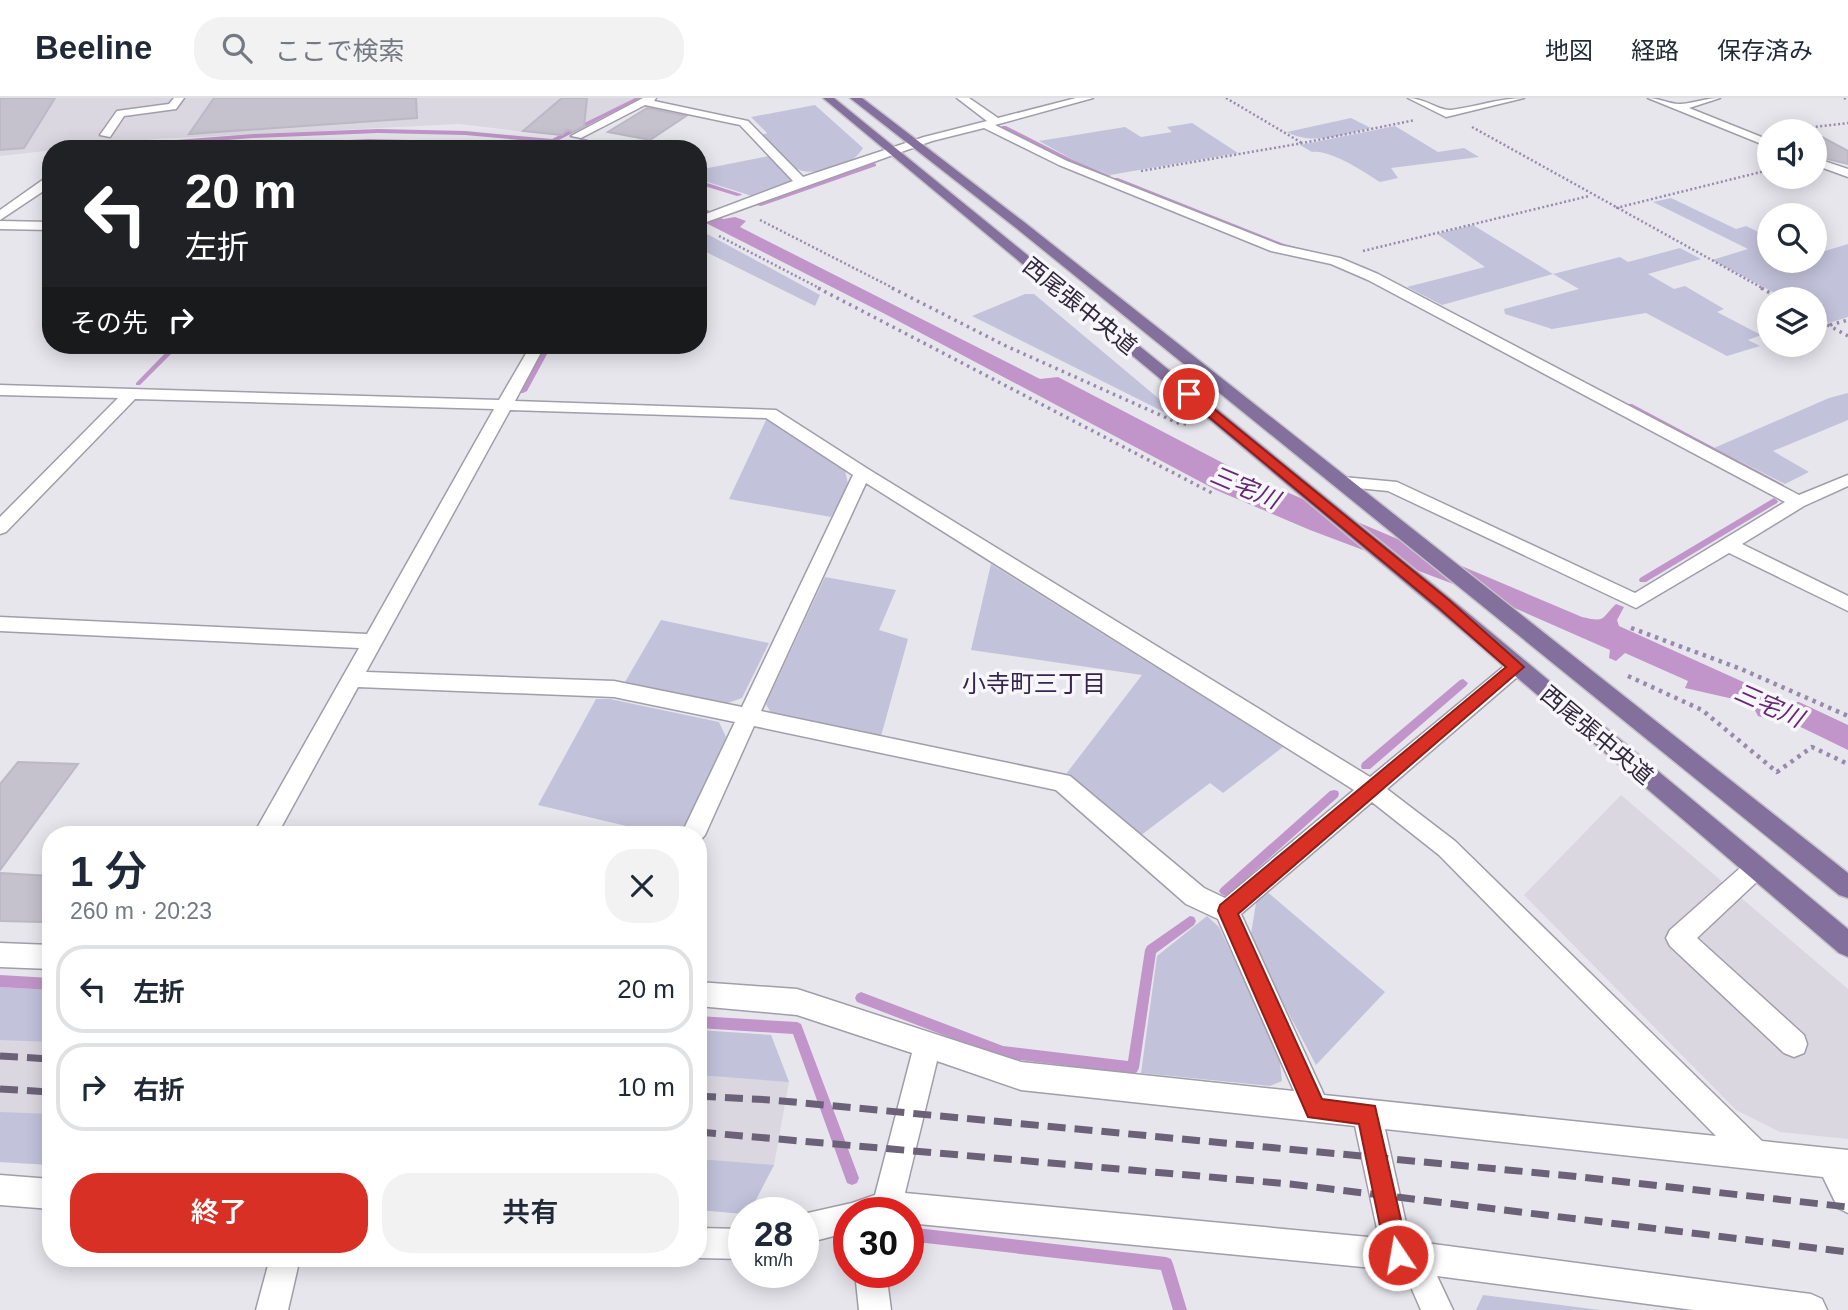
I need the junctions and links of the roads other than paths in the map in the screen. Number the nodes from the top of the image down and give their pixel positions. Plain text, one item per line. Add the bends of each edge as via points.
1 (179, 98) edge
2 (828, 98) edge
3 (855, 98) edge
4 (962, 98) edge
5 (979, 98) edge
6 (1088, 98) edge
7 (1413, 98) edge
8 (1519, 98) edge
9 (1653, 98) edge
10 (1715, 98) edge
11 (648, 100) edge
12 (1678, 108) junction
13 (1008, 118) junction
14 (990, 123) junction
15 (106, 135) dead end
16 (577, 135) dead end
17 (1757, 139) edge
18 (912, 144) junction
19 (891, 152) junction
20 (1827, 165) edge
21 (1848, 173) edge
22 (801, 182) junction
23 (42, 186) edge
24 (0, 216) edge
25 (707, 218) edge
26 (0, 225) edge
27 (42, 226) edge
28 (533, 354) edge
29 (0, 390) edge
30 (131, 394) junction
31 (505, 404) junction
32 (862, 473) junction
33 (1848, 480) edge
34 (1343, 482) junction
35 (1798, 502) junction
36 (0, 528) edge
37 (1728, 545) junction
38 (1848, 604) edge
39 (0, 624) edge
40 (373, 641) junction
41 (1516, 667) junction
42 (352, 679) junction
43 (748, 717) junction
44 (1371, 789) junction
45 (270, 826) edge
46 (697, 826) edge
47 (1756, 868) junction
48 (1848, 887) edge
49 (1227, 911) junction
50 (1848, 945) edge
51 (0, 955) edge
52 (42, 957) edge
53 (707, 995) edge
54 (1794, 1044) dead end
55 (928, 1046) junction
56 (1316, 1109) junction
57 (1367, 1114) junction
58 (1754, 1154) junction
59 (1840, 1164) edge
60 (0, 1190) edge
61 (42, 1193) edge
62 (879, 1197) edge
63 (1848, 1198) edge
64 (924, 1213) edge
65 (707, 1243) edge
66 (728, 1244) edge
67 (1405, 1256) junction
68 (283, 1267) edge
69 (872, 1288) edge
70 (272, 1310) edge
71 (875, 1310) edge
72 (1437, 1310) edge
73 (1811, 1310) edge

1 - 15 street via 172,107 121,113
2 - 19 main road, 西尾張中央道
3 - 18 main road, 西尾張中央道
4 - 14 street
5 - 13 street
6 - 13 street
7 - 8 street via 1446,114
9 - 12 street
10 - 12 street
11 - 16 street
11 - 22 street via 744,123
12 - 17 street
13 - 14 street
14 - 18 street
14 - 35 street via 1063,163 1276,248 1335,261 1373,277
18 - 19 street
18 - 34 main road, 西尾張中央道
19 - 22 street
19 - 41 main road, 西尾張中央道
20 - 21 street
22 - 25 street
23 - 24 street
26 - 27 street
28 - 31 street
29 - 30 street
30 - 31 street
30 - 36 street
31 - 32 street via 770,413
31 - 40 street
32 - 43 street
32 - 44 street
33 - 35 street
34 - 37 street via 1391,486 1636,601
34 - 48 main road, 西尾張中央道
35 - 37 street
37 - 38 street
39 - 40 street
40 - 42 street
41 - 44 street
41 - 47 main road, 西尾張中央道
42 - 43 street via 614,689
42 - 45 street
43 - 46 street
43 - 49 street via 1062,782 1195,896
44 - 49 street
44 - 58 street via 1447,848
47 - 50 main road, 西尾張中央道
47 - 54 street via 1679,938
49 - 56 street
51 - 52 street
53 - 55 street via 797,1002
55 - 56 street via 1021,1076
55 - 62 street
56 - 57 street
57 - 58 street
57 - 67 street
58 - 59 street
59 - 63 street
60 - 61 street
64 - 67 street
65 - 66 street
67 - 72 street
67 - 73 street
68 - 70 street
69 - 71 street

